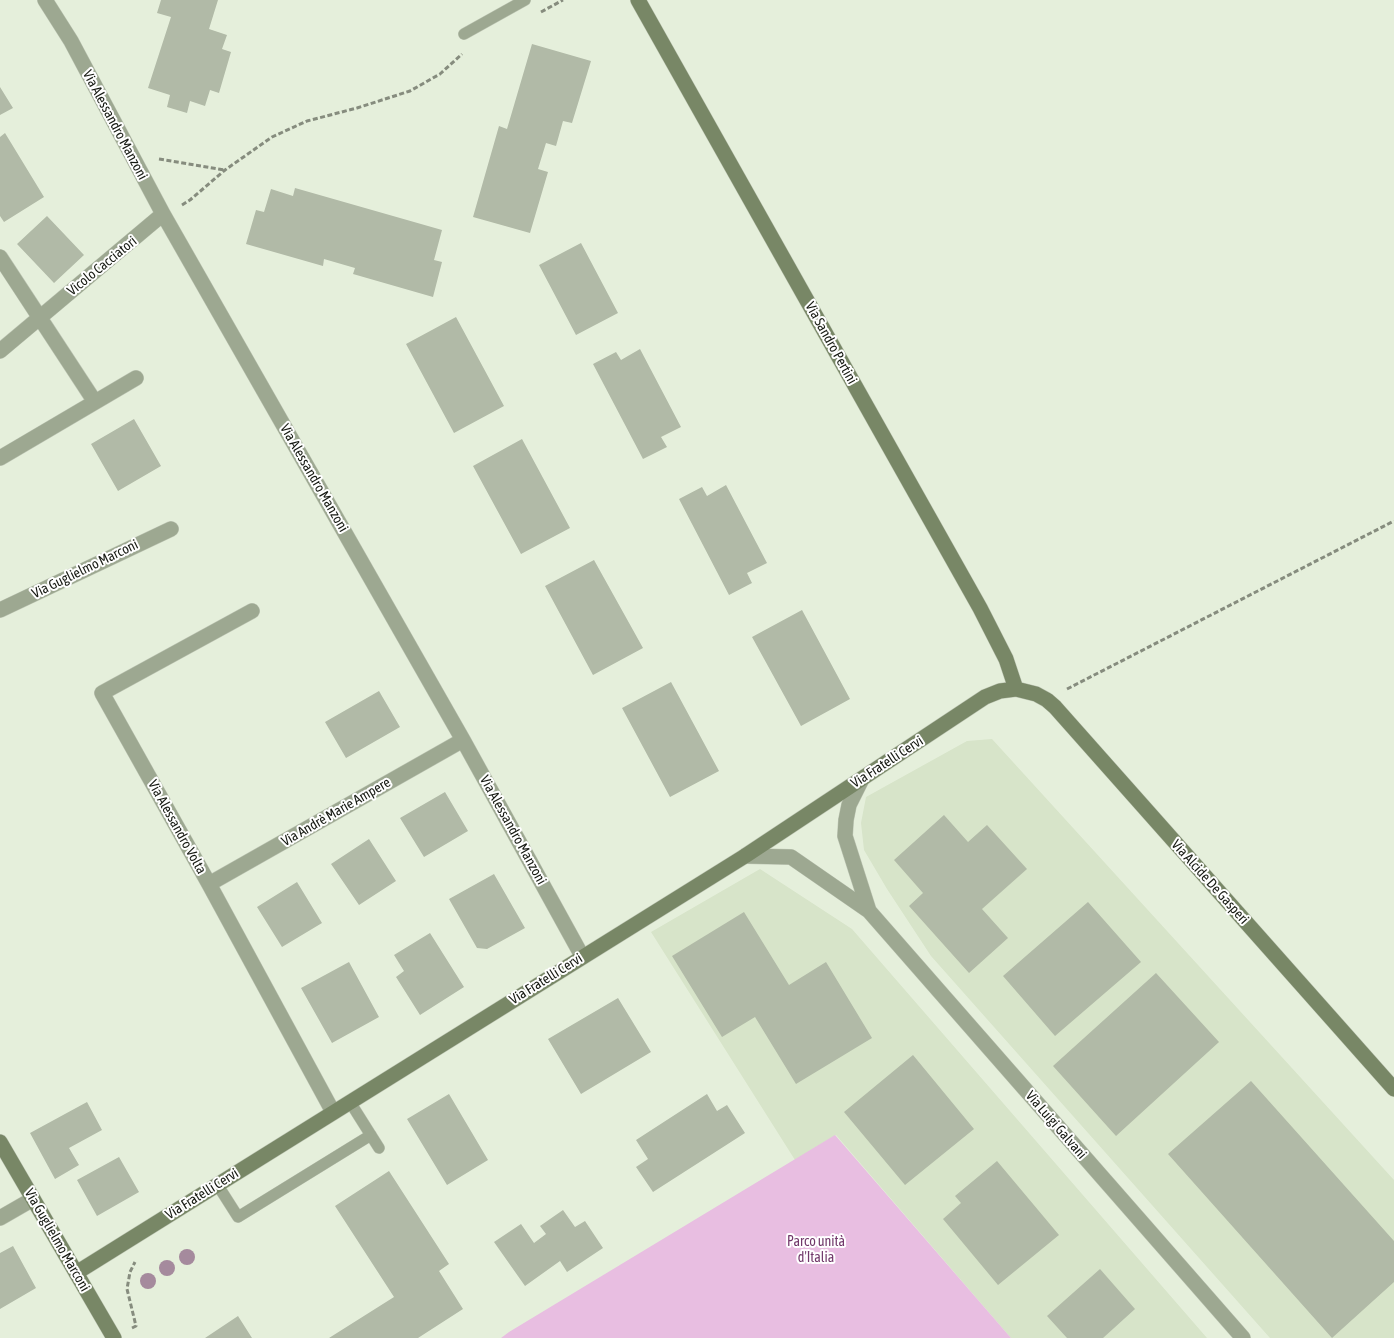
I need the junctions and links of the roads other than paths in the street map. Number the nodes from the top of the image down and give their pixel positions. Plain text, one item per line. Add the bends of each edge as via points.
1 (44, 0) edge
2 (524, 0) edge
3 (638, 0) edge
4 (464, 34) dead end
5 (164, 214) junction
6 (0, 257) edge
7 (40, 317) junction
8 (0, 351) edge
9 (136, 378) dead end
10 (96, 402) junction
11 (0, 458) edge
12 (171, 529) dead end
13 (0, 610) edge
14 (252, 611) dead end
15 (1016, 689) junction
16 (463, 740) junction
17 (862, 778) junction
18 (745, 856) junction
19 (209, 884) junction
20 (869, 911) junction
21 (582, 956) junction
22 (1394, 1089) edge
23 (350, 1102) junction
24 (333, 1112) junction
25 (371, 1135) junction
26 (0, 1142) edge
27 (379, 1148) dead end
28 (217, 1184) junction
29 (33, 1199) junction
30 (0, 1218) edge
31 (76, 1273) junction
32 (114, 1338) edge
33 (1243, 1338) edge

1 - 5 street, Via Alessandro Manzoni via 71,41
2 - 4 lane
3 - 15 street, Via Sandro Pertini via 980,608 1006,659
5 - 7 street, Vicolo Cacciatori
5 - 16 street, Via Alessandro Manzoni
6 - 7 street
7 - 8 street, Vicolo Cacciatori
7 - 10 street
9 - 10 street
10 - 11 street
12 - 13 street, Via Guglielmo Marconi
14 - 19 street, Via Alessandro Volta via 102,693
15 - 17 street, Via Fratelli Cervi via 1000,691 985,698
15 - 22 street, Via Alcide De Gasperi via 1047,700
16 - 19 street, Via Andrè Marie Ampere
16 - 21 street, Via Alessandro Manzoni
17 - 18 street, Via Fratelli Cervi
17 - 20 street, Via Luigi Galvani via 849,806 845,836
18 - 20 street, Via Luigi Galvani via 790,857
18 - 21 street, Via Fratelli Cervi
19 - 24 street, Via Alessandro Volta
20 - 33 street, Via Luigi Galvani
21 - 23 street, Via Fratelli Cervi
23 - 24 street, Via Fratelli Cervi
23 - 25 lane
24 - 28 street, Via Fratelli Cervi
25 - 27 lane
25 - 28 lane via 238,1217
26 - 29 street, Via Guglielmo Marconi
28 - 31 street, Via Fratelli Cervi
29 - 30 street
29 - 31 street, Via Guglielmo Marconi
31 - 32 street, Via Guglielmo Marconi

